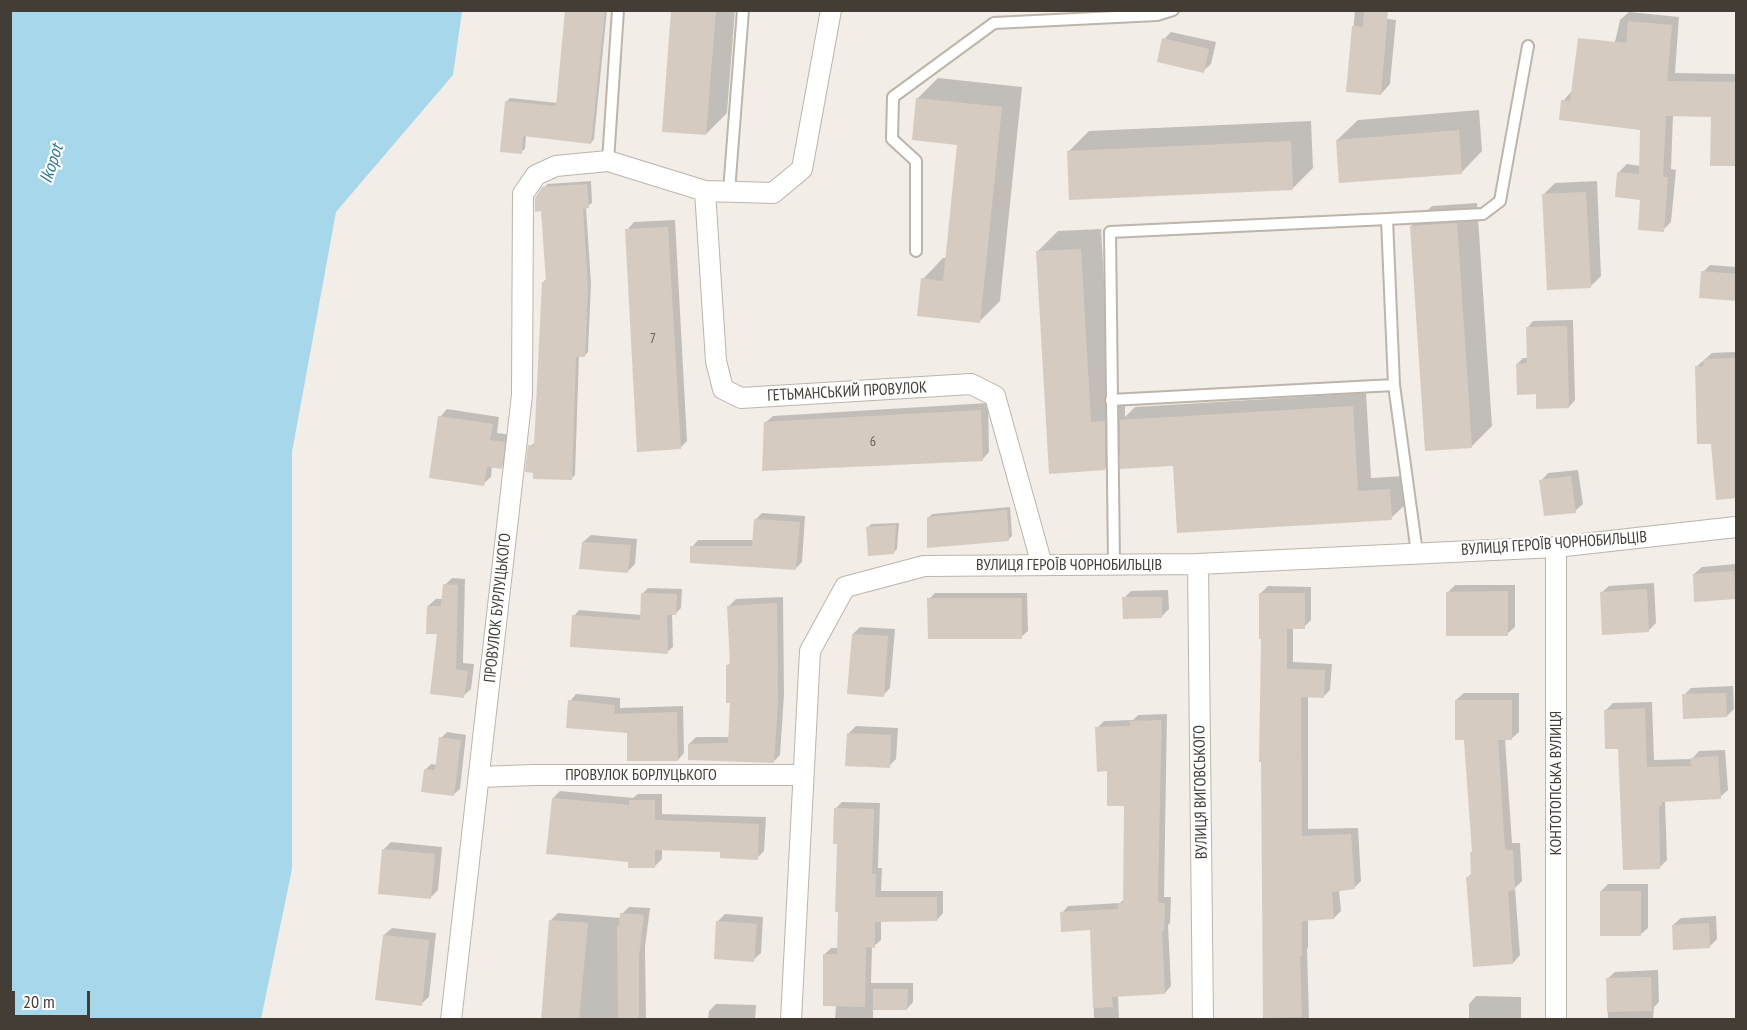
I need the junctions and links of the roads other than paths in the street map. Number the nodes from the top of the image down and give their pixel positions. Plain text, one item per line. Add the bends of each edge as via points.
1 (618, 10) edge
2 (743, 10) edge
3 (831, 10) edge
4 (1173, 10) edge
5 (1528, 46) dead end
6 (608, 161) junction
7 (705, 191) junction
8 (729, 191) junction
9 (1387, 219) junction
10 (916, 251) dead end
11 (1394, 385) junction
12 (1111, 400) junction
13 (1737, 527) edge
14 (1556, 547) junction
15 (1417, 553) junction
16 (1113, 564) junction
17 (1198, 564) junction
18 (1042, 565) junction
19 (803, 775) junction
20 (480, 777) junction
21 (452, 1020) edge
22 (791, 1020) edge
23 (1203, 1020) edge
24 (1556, 1020) edge

1 - 6 lane
2 - 8 lane
3 - 8 street via 802,169 773,193
4 - 10 lane via 1157,15 994,23 892,97 892,139 916,161
5 - 9 lane via 1500,201 1483,214
6 - 7 street
6 - 20 street, ПРОВУЛОК БУРЛУЦЬКОГО via 556,166 536,176 523,194 522,394
7 - 8 street
7 - 18 street, ГЕТЬМАНСЬКИЙ ПРОВУЛОК via 716,361 723,389 741,398 971,384 995,396
9 - 11 lane
9 - 12 lane via 1110,232
11 - 12 lane
11 - 15 lane
12 - 16 lane
13 - 14 street, ВУЛИЦЯ ГЕРОЇВ ЧОРНОБИЛЬЦІВ
14 - 15 street, ВУЛИЦЯ ГЕРОЇВ ЧОРНОБИЛЬЦІВ
14 - 24 street, КОНТОТОПСЬКА ВУЛИЦЯ
15 - 17 street, ВУЛИЦЯ ГЕРОЇВ ЧОРНОБИЛЬЦІВ
16 - 17 street, ВУЛИЦЯ ГЕРОЇВ ЧОРНОБИЛЬЦІВ
16 - 18 street, ВУЛИЦЯ ГЕРОЇВ ЧОРНОБИЛЬЦІВ
17 - 23 street, ВУЛИЦЯ ВИГОВСЬКОГО
18 - 19 street, ВУЛИЦЯ ГЕРОЇВ ЧОРНОБИЛЬЦІВ via 924,566 845,587 810,651
19 - 20 street, ПРОВУЛОК БОРЛУЦЬКОГО
19 - 22 street, ВУЛИЦЯ ГЕРОЇВ ЧОРНОБИЛЬЦІВ
20 - 21 street, ПРОВУЛОК БУРЛУЦЬКОГО

